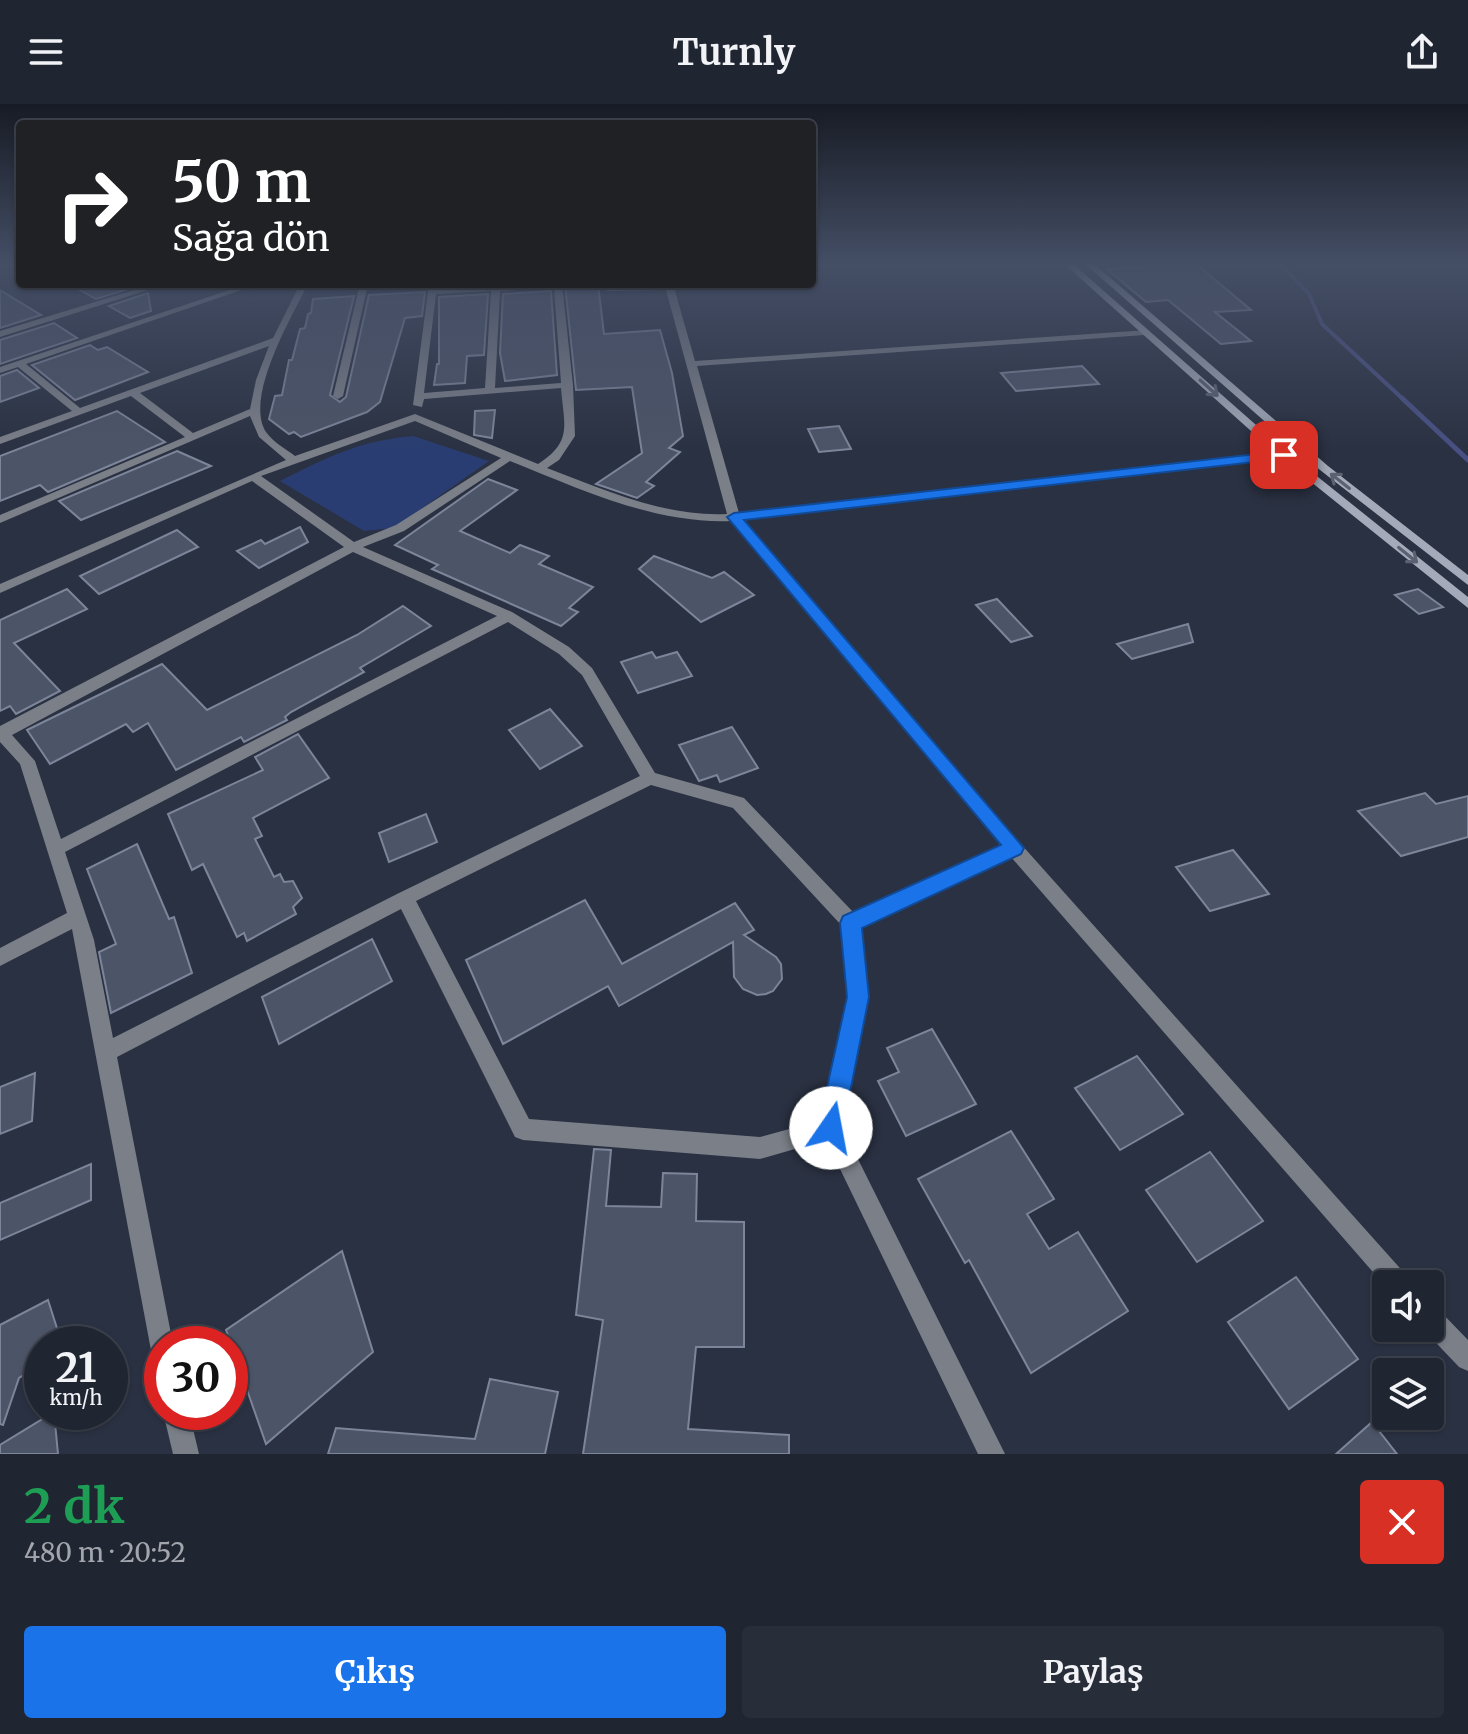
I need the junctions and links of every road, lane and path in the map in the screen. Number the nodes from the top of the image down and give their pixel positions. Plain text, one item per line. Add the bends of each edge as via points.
1 (29, 325) edge
2 (135, 325) edge
3 (284, 325) edge
4 (354, 325) edge
5 (429, 325) edge
6 (494, 325) edge
7 (562, 325) edge
8 (680, 325) edge
9 (1137, 325) edge
10 (1159, 325) edge
11 (1145, 332) junction
12 (0, 334) edge
13 (276, 340) junction
14 (20, 364) junction
15 (691, 364) junction
16 (3, 367) edge
17 (568, 385) junction
18 (490, 390) junction
19 (133, 393) junction
20 (338, 396) dead end
21 (421, 396) junction
22 (252, 412) junction
23 (80, 413) junction
24 (415, 417) junction
25 (193, 438) junction
26 (0, 441) edge
27 (1284, 455) junction
28 (508, 458) junction
29 (293, 460) junction
30 (538, 469) junction
31 (253, 476) junction
32 (734, 517) junction
33 (0, 519) edge
34 (353, 547) junction
35 (1468, 581) edge
36 (0, 589) edge
37 (1468, 604) edge
38 (508, 616) junction
39 (1, 733) edge
40 (650, 778) junction
41 (1014, 848) junction
42 (56, 849) junction
43 (405, 898) junction
44 (78, 917) junction
45 (851, 923) junction
46 (0, 957) edge
47 (106, 1052) junction
48 (831, 1128) junction
49 (1387, 1270) edge
50 (157, 1326) edge
51 (1444, 1333) edge
52 (1468, 1358) edge
53 (180, 1430) edge
54 (186, 1454) edge
55 (992, 1454) edge

1 - 12 street
2 - 14 street
3 - 13 street
4 - 20 street
5 - 21 street
6 - 18 street
7 - 17 street
8 - 15 street
9 - 11 main road
35 -> 10 main road via 1324,468
11 - 15 street
11 -> 27 main road
13 - 19 street
13 - 22 street
14 - 16 street
14 - 23 street
15 - 32 street
17 - 18 street
17 - 30 street via 570,436 555,458
18 - 21 street
19 - 23 street
19 - 25 street
21 - 24 street
22 - 25 street
22 - 29 street via 260,432
23 - 26 street
24 - 28 street
24 - 29 street
25 - 33 street
27 - 32 street
27 -> 37 main road
28 - 30 street
28 - 34 street via 400,528
29 - 31 street
30 - 32 street via 652,511
31 - 34 street
31 - 36 street
32 - 41 street
34 - 38 street
34 - 39 street
38 - 40 street via 574,657
38 - 42 street
39 - 42 street via 27,761
40 - 43 street
40 - 45 street via 738,803
41 - 45 street
41 - 49 street
42 - 44 street
43 - 47 street
43 - 48 street via 523,1129 760,1148
44 - 46 street
44 - 47 street
45 - 48 street via 858,997
47 - 50 street
48 - 55 street
51 - 52 street
53 - 54 street

